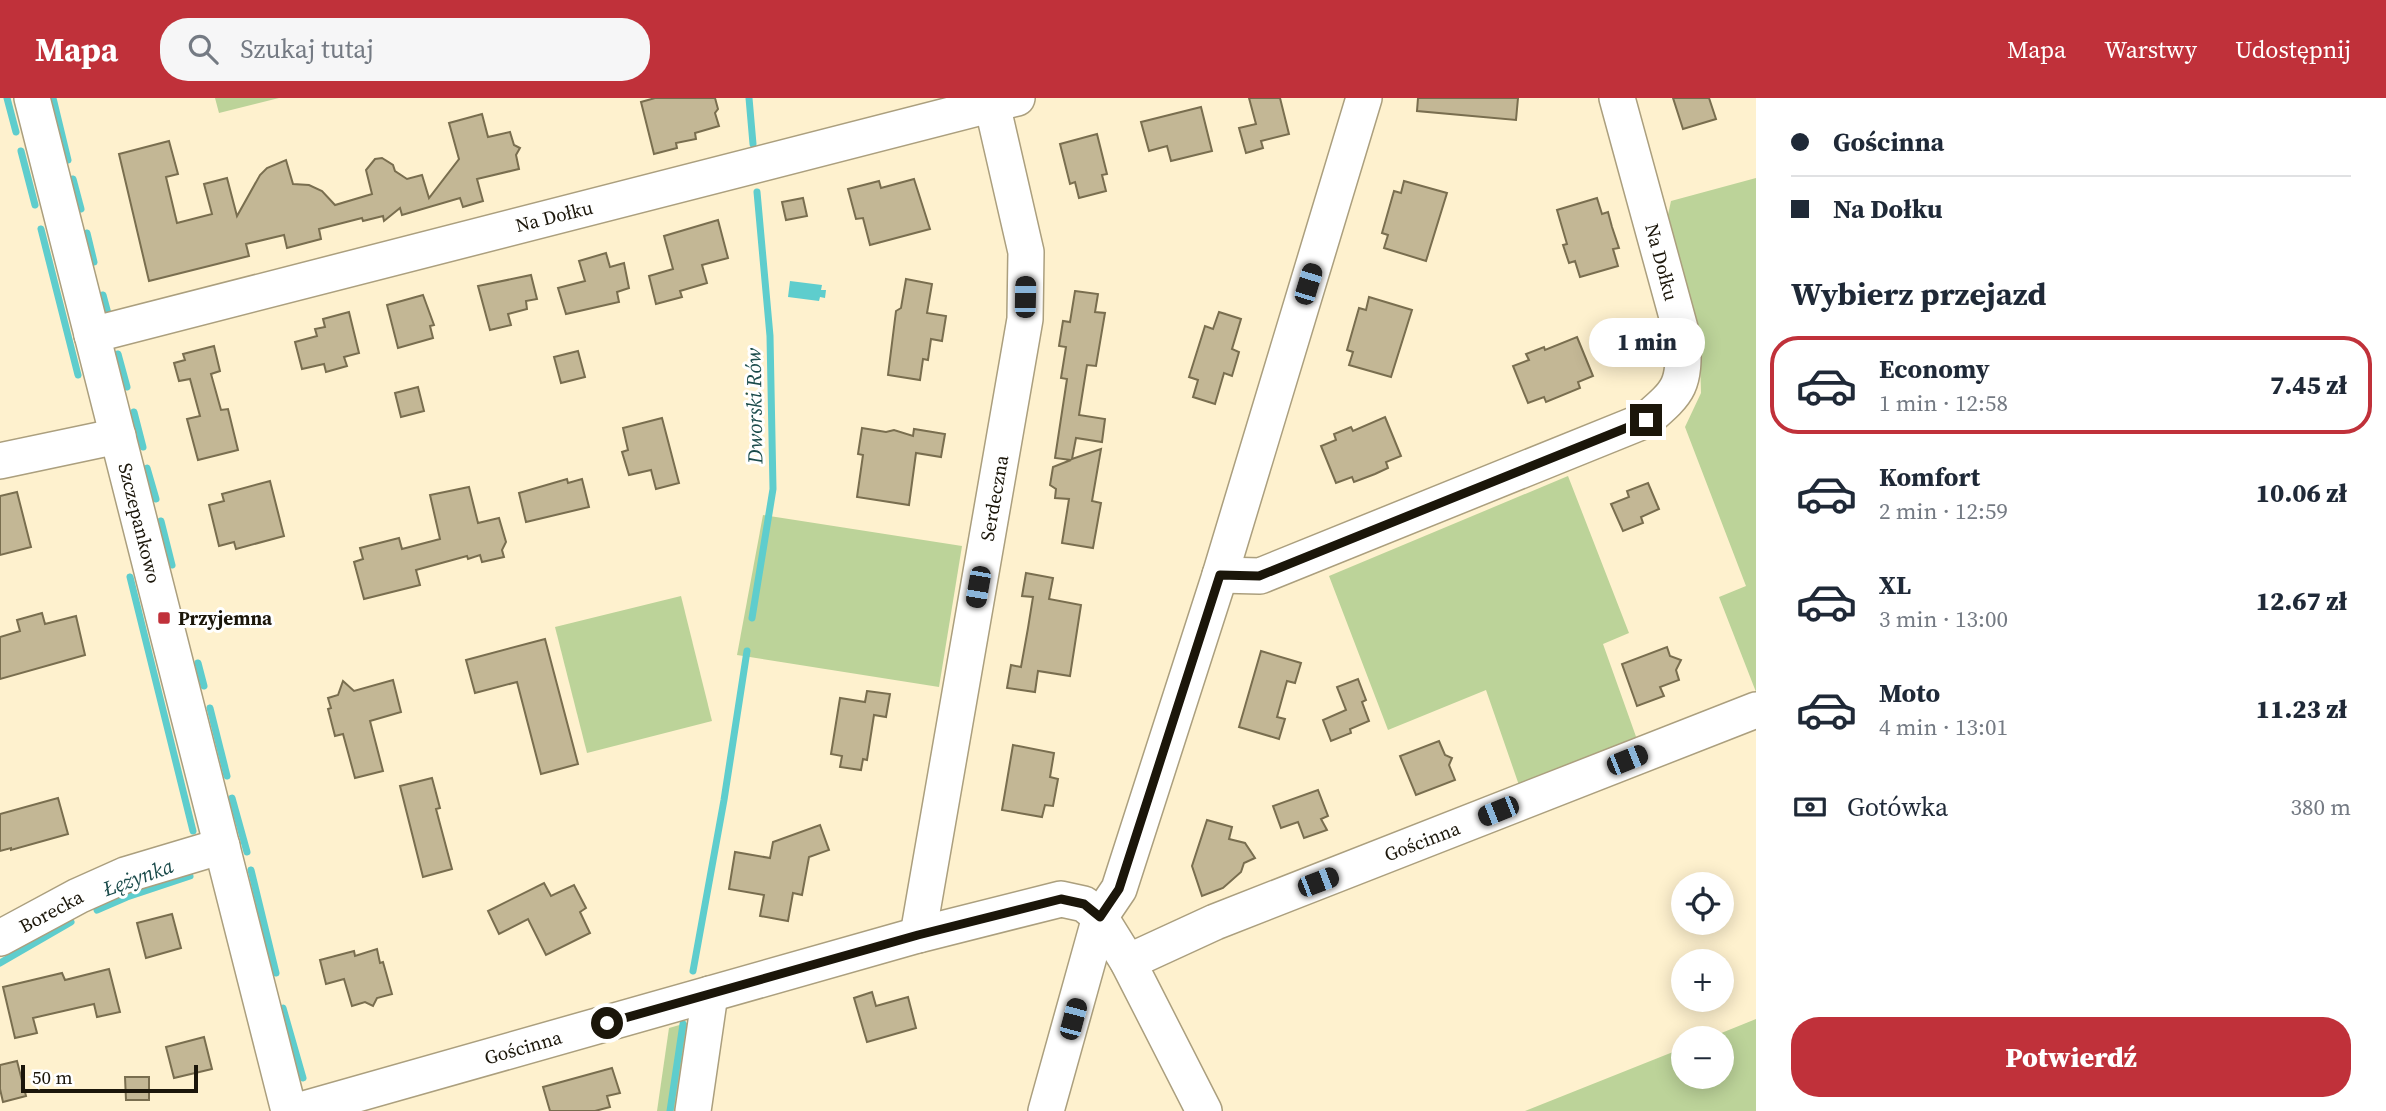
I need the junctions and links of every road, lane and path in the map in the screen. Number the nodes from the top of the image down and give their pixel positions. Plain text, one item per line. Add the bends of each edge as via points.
1 (32, 98) edge
2 (1364, 98) edge
3 (1617, 98) edge
4 (1004, 101) edge
5 (92, 335) junction
6 (118, 436) junction
7 (0, 461) edge
8 (1220, 575) junction
9 (1756, 710) edge
10 (222, 846) junction
11 (1100, 917) junction
12 (918, 935) junction
13 (0, 938) edge
14 (1128, 962) junction
15 (710, 994) junction
16 (289, 1111) edge
17 (297, 1111) edge
18 (693, 1111) edge
19 (1046, 1111) edge
20 (1204, 1111) edge

1 - 5 street, Szczepankowo
2 - 8 street
3 - 8 street, Na Dołku via 1683,340 1683,369 1675,395 1646,420 1259,576
4 - 5 street, Na Dołku
4 - 12 street, Serdeczna via 1026,252 1025,320
5 - 6 street, Szczepankowo
6 - 7 street
6 - 10 street, Szczepankowo
8 - 11 street via 1119,889
9 - 14 street, Gościnna via 1215,922
10 - 13 street, Borecka via 125,875
10 - 16 street, Szczepankowo
11 - 12 street, Gościnna via 1084,904 1061,899
11 - 14 street, Gościnna
11 - 19 street
12 - 15 street, Gościnna
14 - 20 street, Gościnna
15 - 17 street, Gościnna
15 - 18 street

